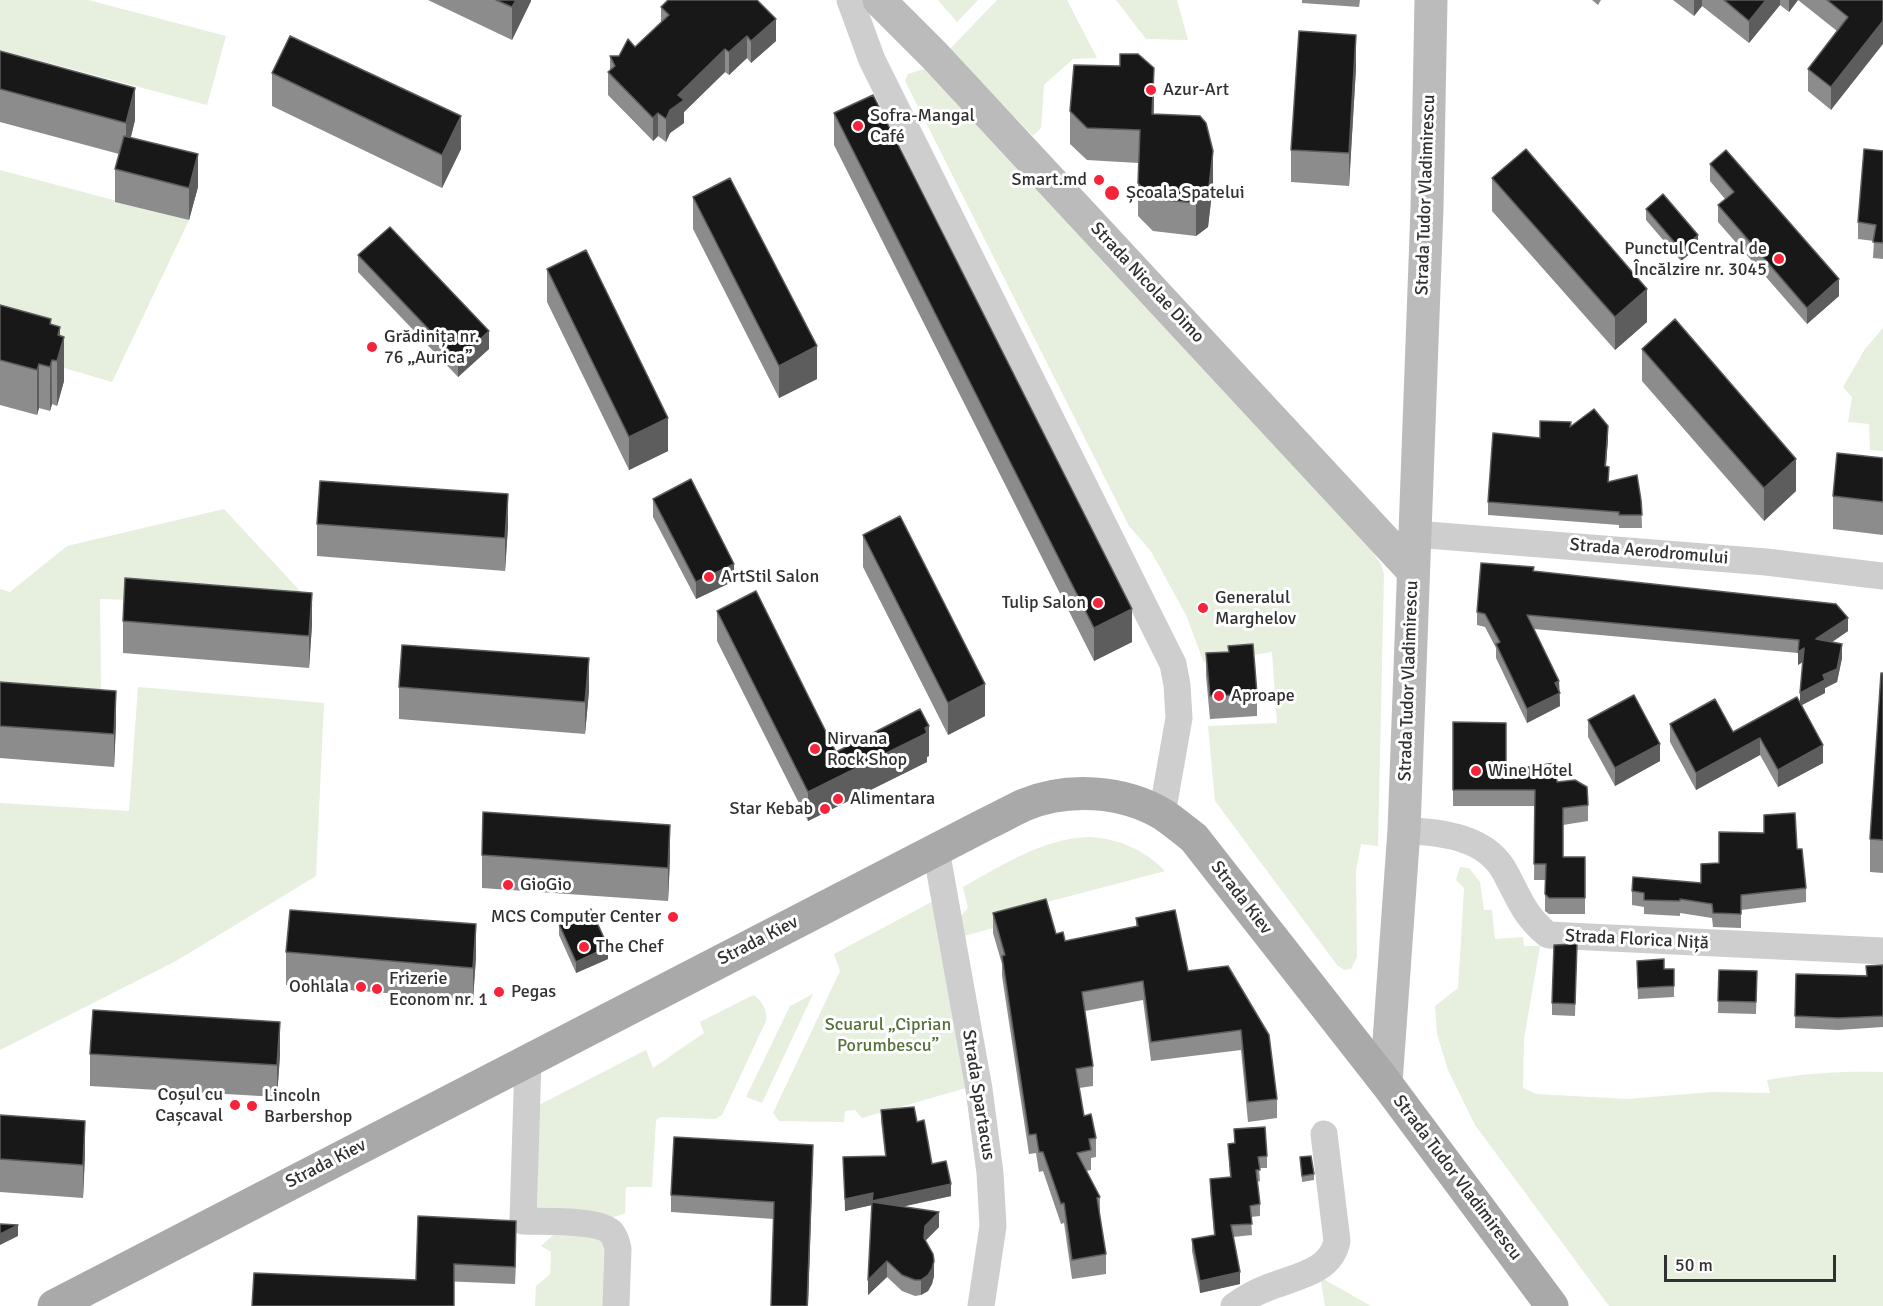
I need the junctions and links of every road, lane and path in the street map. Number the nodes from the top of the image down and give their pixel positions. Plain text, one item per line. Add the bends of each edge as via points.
1 (850, 0) edge
2 (879, 0) edge
3 (1431, 0) edge
4 (1415, 534) junction
5 (1412, 570) junction
6 (1872, 575) edge
7 (1162, 814) junction
8 (1404, 830) junction
9 (936, 850) junction
10 (1883, 951) edge
11 (528, 1061) junction
12 (1386, 1083) junction
13 (1324, 1134) dead end
14 (54, 1306) edge
15 (616, 1306) edge
16 (981, 1306) edge
17 (1234, 1306) edge
18 (1552, 1306) edge

1 - 7 street via 872,60 1173,664 1179,718
2 - 5 main road, Strada Nicolae Dimo
3 - 4 main road, Strada Tudor Vladimirescu
4 - 5 main road, Strada Tudor Vladimirescu
4 - 6 street, Strada Aerodromului via 1766,562
5 - 8 main road, Strada Tudor Vladimirescu
7 - 9 main road, Strada Kiev via 1103,794 1068,795 1026,804
7 - 12 main road, Strada Kiev via 1194,838
8 - 10 street, Strada Florica Niță via 1473,842 1492,854 1533,922 1548,935
8 - 12 main road, Strada Tudor Vladimirescu
9 - 11 main road, Strada Kiev
9 - 16 street, Strada Spartacus via 979,1089 990,1173 993,1226
11 - 14 main road, Strada Kiev
11 - 15 street via 523,1221 591,1225 611,1233 618,1249
12 - 18 main road, Strada Tudor Vladimirescu
13 - 17 street via 1335,1249 1325,1263 1265,1288

